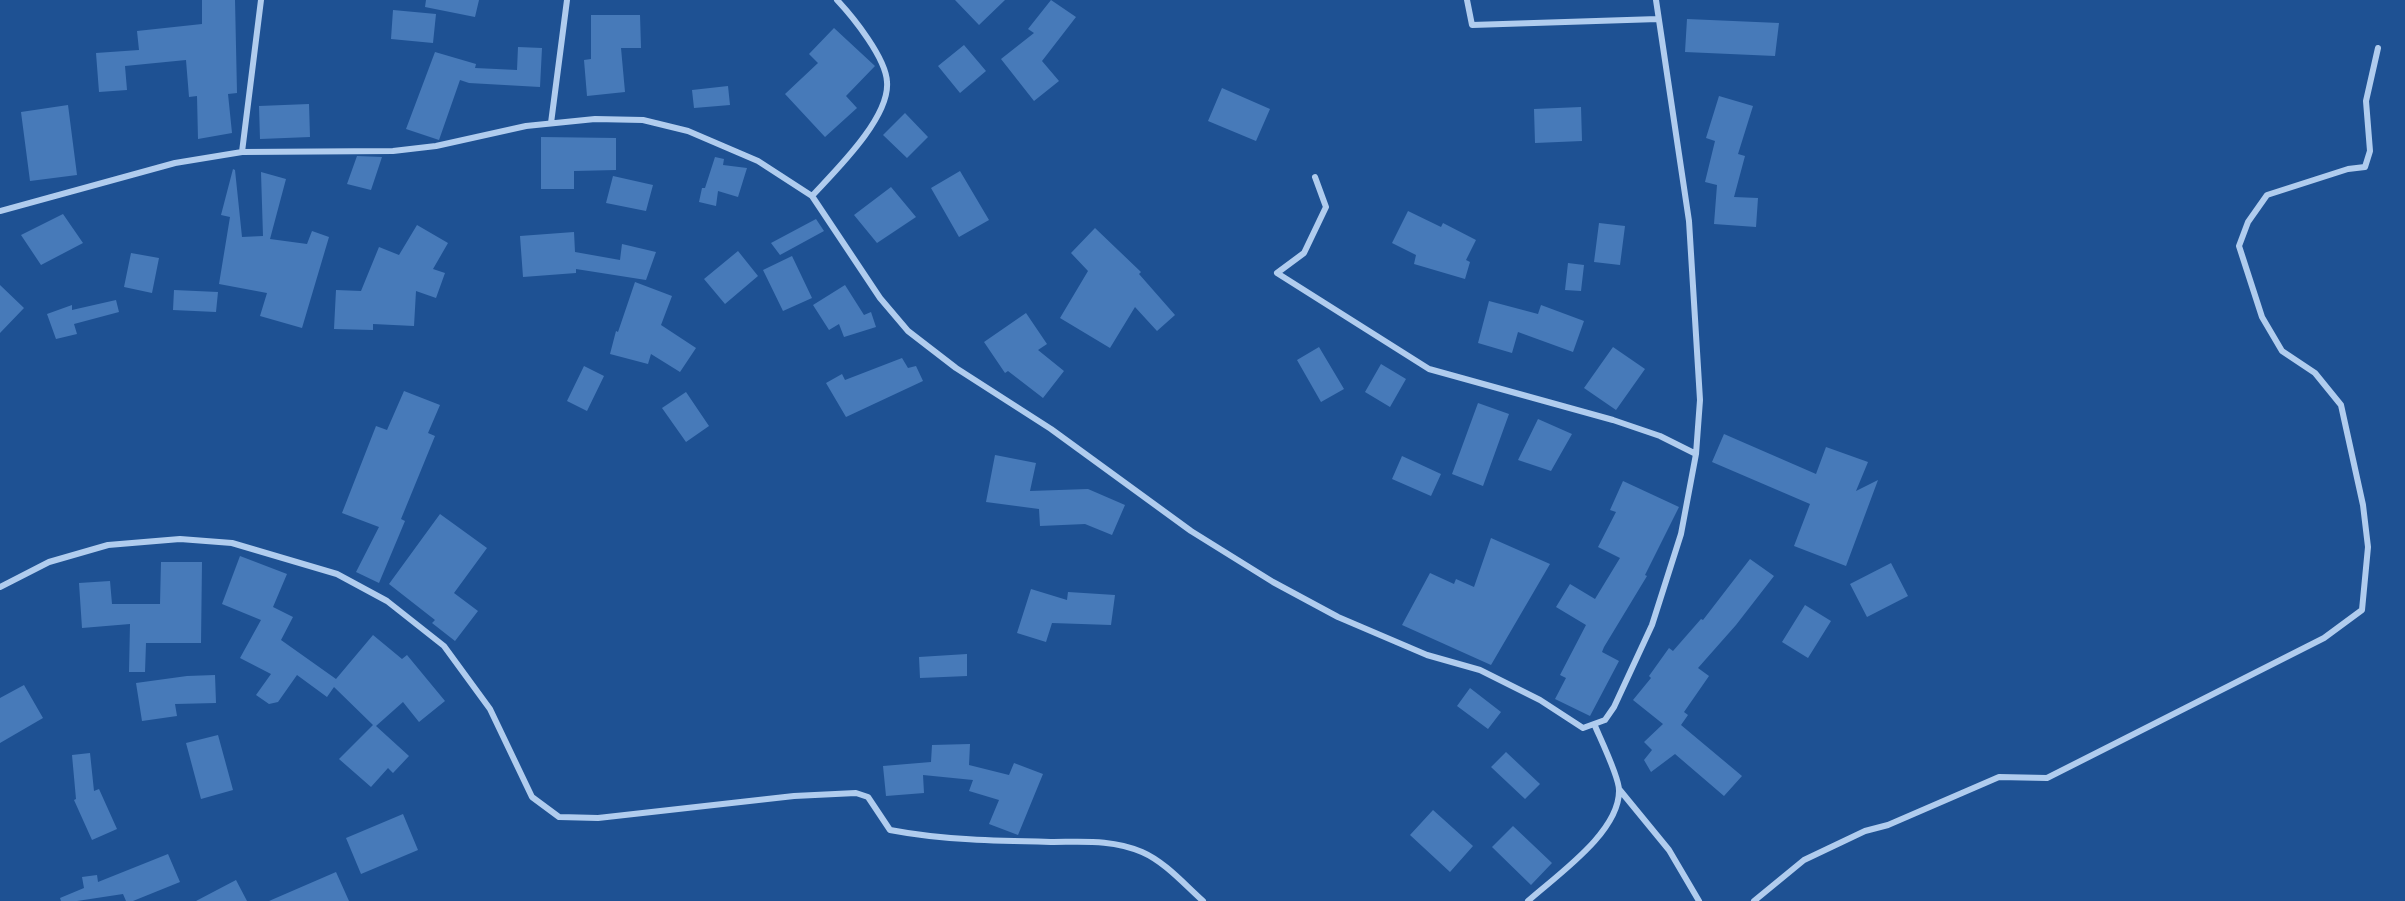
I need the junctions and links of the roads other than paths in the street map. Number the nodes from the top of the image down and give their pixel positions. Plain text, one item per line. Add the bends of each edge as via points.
1 (261, 0) edge
2 (567, 0) edge
3 (837, 0) edge
4 (1467, 0) edge
5 (1656, 0) edge
6 (1658, 19) junction
7 (2378, 48) dead end
8 (551, 123) junction
9 (242, 152) junction
10 (1316, 177) dead end
11 (812, 196) junction
12 (0, 211) edge
13 (1696, 454) junction
14 (0, 587) edge
15 (1595, 726) junction
16 (1619, 789) junction
17 (1203, 901) edge
18 (1528, 901) edge
19 (1699, 901) edge
20 (1754, 901) edge

1 - 9 street
2 - 8 street
3 - 11 street via 875,49 888,82 883,105 856,149
4 - 6 street via 1472,25
5 - 6 street
6 - 13 street via 1689,221 1700,400
7 - 20 street via 2366,101 2370,152 2364,167 2267,195 2248,222 2239,246 2262,317 2282,351 2315,373 2342,405 2368,547 2362,610 2324,638 2047,778 1999,777 1848,838 1804,860
8 - 9 street via 393,151
8 - 11 street via 643,120 688,131 758,161
9 - 12 street via 175,163
10 - 13 street via 1326,207 1304,253 1277,273 1428,369 1613,420 1660,436
11 - 15 street via 880,298 908,331 1191,531 1338,617 1427,656 1480,670 1540,700 1583,728
13 - 15 street via 1681,534 1652,625 1614,708
14 - 17 street via 49,562 108,545 180,539 232,543 337,574 387,601 444,646 490,710 532,797 559,817 598,818 856,793 868,797 890,830 958,838 1120,845 1142,852 1164,866
15 - 16 street
16 - 18 street via 1616,807 1601,836
16 - 19 street via 1669,850

